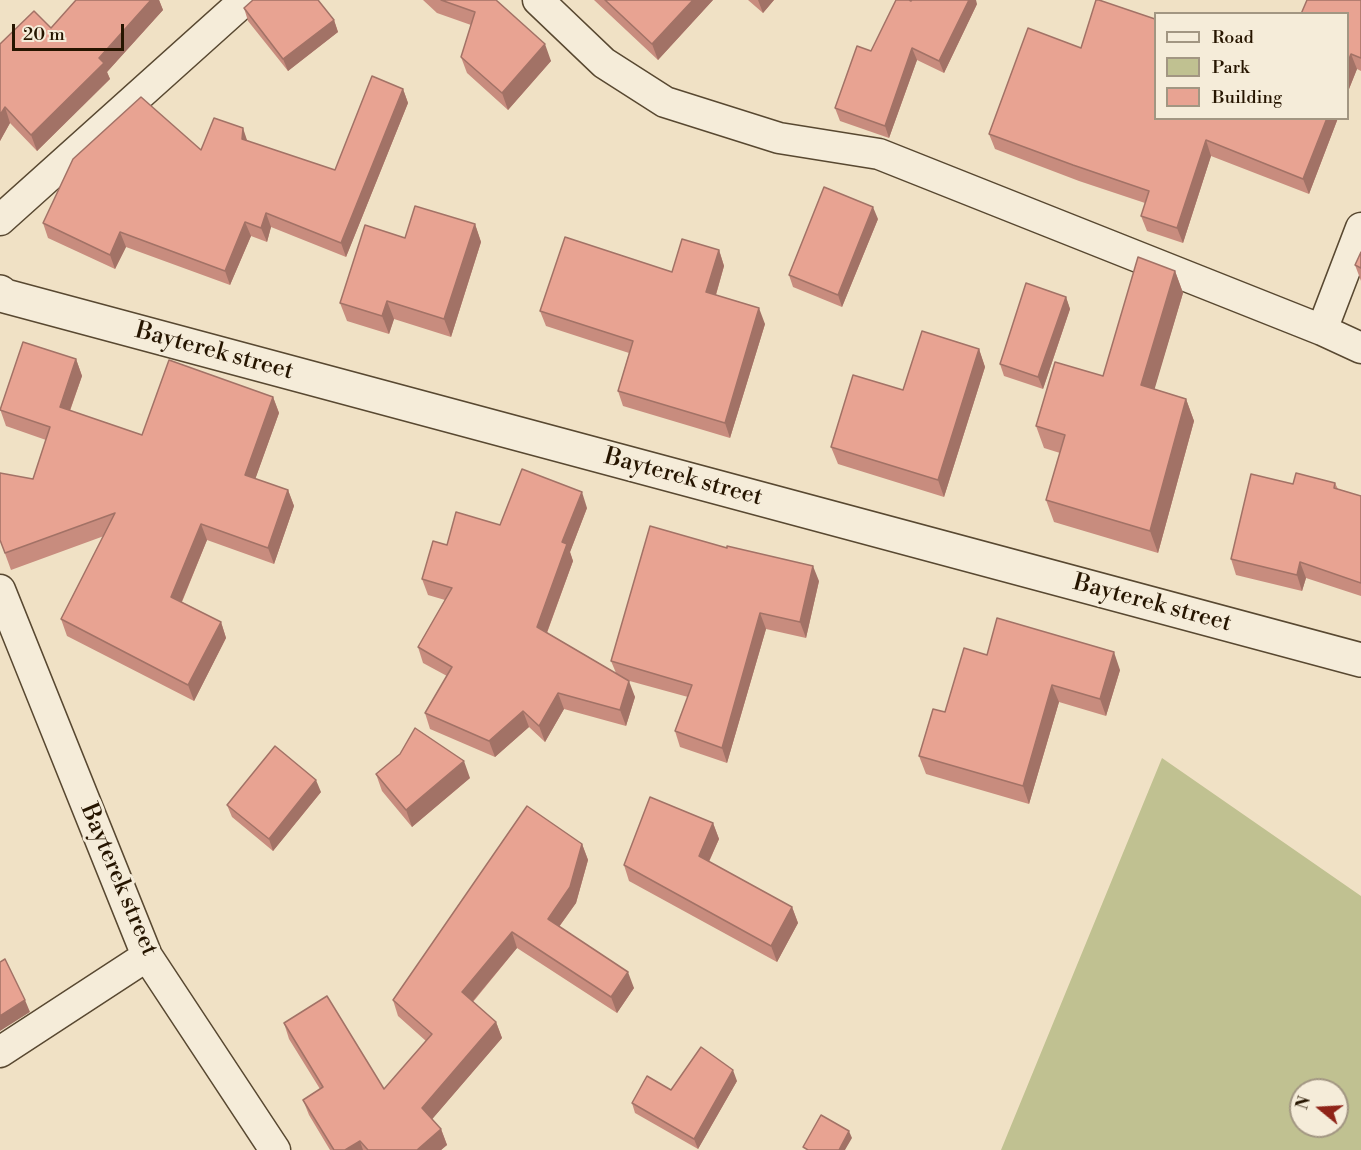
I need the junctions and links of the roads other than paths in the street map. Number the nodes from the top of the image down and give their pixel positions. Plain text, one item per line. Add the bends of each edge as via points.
1 (245, 0) edge
2 (538, 0) edge
3 (0, 220) edge
4 (1361, 228) edge
5 (2, 298) edge
6 (1322, 330) junction
7 (1361, 348) edge
8 (0, 590) edge
9 (1361, 660) edge
10 (147, 956) junction
11 (0, 1052) edge
12 (275, 1150) edge

1 - 3 street
2 - 6 street via 604,63 665,102 779,138 879,154
4 - 6 street
5 - 9 street, Bayterek street
6 - 7 street
8 - 10 street, Bayterek street
10 - 11 street
10 - 12 street, Bayterek street

